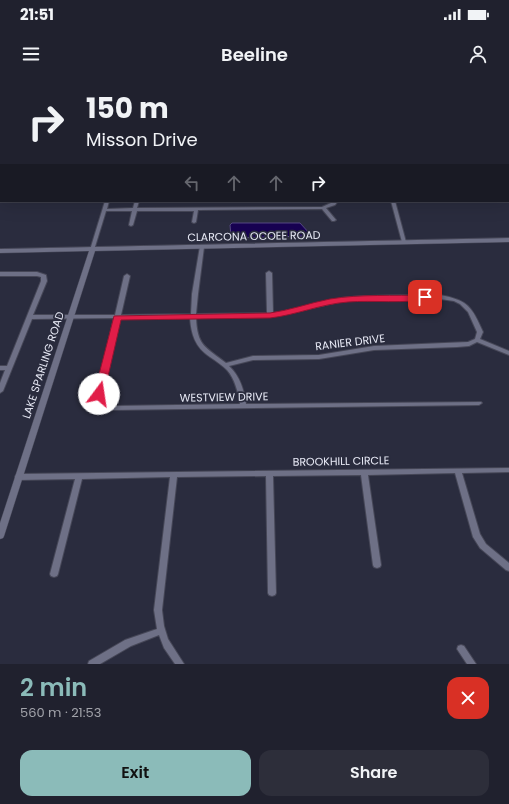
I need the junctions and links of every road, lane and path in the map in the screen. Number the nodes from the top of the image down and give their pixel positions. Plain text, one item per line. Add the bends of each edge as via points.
1 (107, 202) edge
2 (137, 202) edge
3 (263, 202) edge
4 (335, 202) edge
5 (393, 202) edge
6 (263, 208) junction
7 (323, 208) junction
8 (134, 209) junction
9 (196, 209) junction
10 (104, 210) junction
11 (334, 220) dead end
12 (194, 222) dead end
13 (131, 225) dead end
14 (509, 240) edge
15 (404, 242) junction
16 (202, 247) junction
17 (92, 250) junction
18 (0, 251) edge
19 (269, 273) dead end
20 (0, 274) edge
21 (127, 276) dead end
22 (270, 315) junction
23 (193, 316) junction
24 (70, 317) junction
25 (117, 317) junction
26 (30, 318) junction
27 (477, 340) junction
28 (509, 353) edge
29 (226, 365) junction
30 (0, 368) edge
31 (9, 368) junction
32 (0, 391) edge
33 (479, 403) dead end
34 (243, 406) junction
35 (509, 470) edge
36 (458, 471) junction
37 (364, 472) junction
38 (269, 473) junction
39 (174, 476) junction
40 (18, 477) junction
41 (79, 477) junction
42 (0, 536) edge
43 (377, 565) dead end
44 (509, 568) edge
45 (54, 574) dead end
46 (272, 593) dead end
47 (160, 631) junction
48 (461, 649) dead end
49 (92, 664) edge
50 (180, 664) edge
51 (472, 664) edge

1 - 10 street, LAKE SPARLING ROAD
2 - 8 street
3 - 6 street
4 - 7 street
5 - 15 street
6 - 7 street
6 - 9 street
7 - 11 street
8 - 9 street
8 - 10 street
8 - 13 street
9 - 12 street
10 - 17 street, LAKE SPARLING ROAD
14 - 15 street, CLARCONA OCOEE ROAD
15 - 16 street, CLARCONA OCOEE ROAD
16 - 17 street, CLARCONA OCOEE ROAD
16 - 23 street
17 - 18 street, CLARCONA OCOEE ROAD
17 - 24 street, LAKE SPARLING ROAD
19 - 22 street
20 - 26 street via 44,276
21 - 25 street, WESTVIEW DRIVE
22 - 23 street
22 - 27 street via 348,300 454,298 470,310 480,332
23 - 25 street
23 - 29 street via 193,327 200,345
24 - 25 street
24 - 26 street
24 - 40 street, LAKE SPARLING ROAD
25 - 34 street, WESTVIEW DRIVE via 99,394 101,403 112,408 127,409
26 - 31 street
27 - 28 street
27 - 29 street, RANIER DRIVE via 469,344 374,348 319,357 253,358
29 - 34 street via 241,391
30 - 31 street
31 - 32 street
33 - 34 street, WESTVIEW DRIVE
35 - 36 street, BROOKHILL CIRCLE
36 - 37 street, BROOKHILL CIRCLE
36 - 44 street via 476,535 483,546
37 - 38 street, BROOKHILL CIRCLE
37 - 43 street
38 - 39 street, BROOKHILL CIRCLE
38 - 46 street
39 - 41 street, BROOKHILL CIRCLE
39 - 47 street via 158,610
40 - 41 street, BROOKHILL CIRCLE
40 - 42 street, LAKE SPARLING ROAD
41 - 45 street
47 - 49 street via 128,643
47 - 50 street
48 - 51 street

